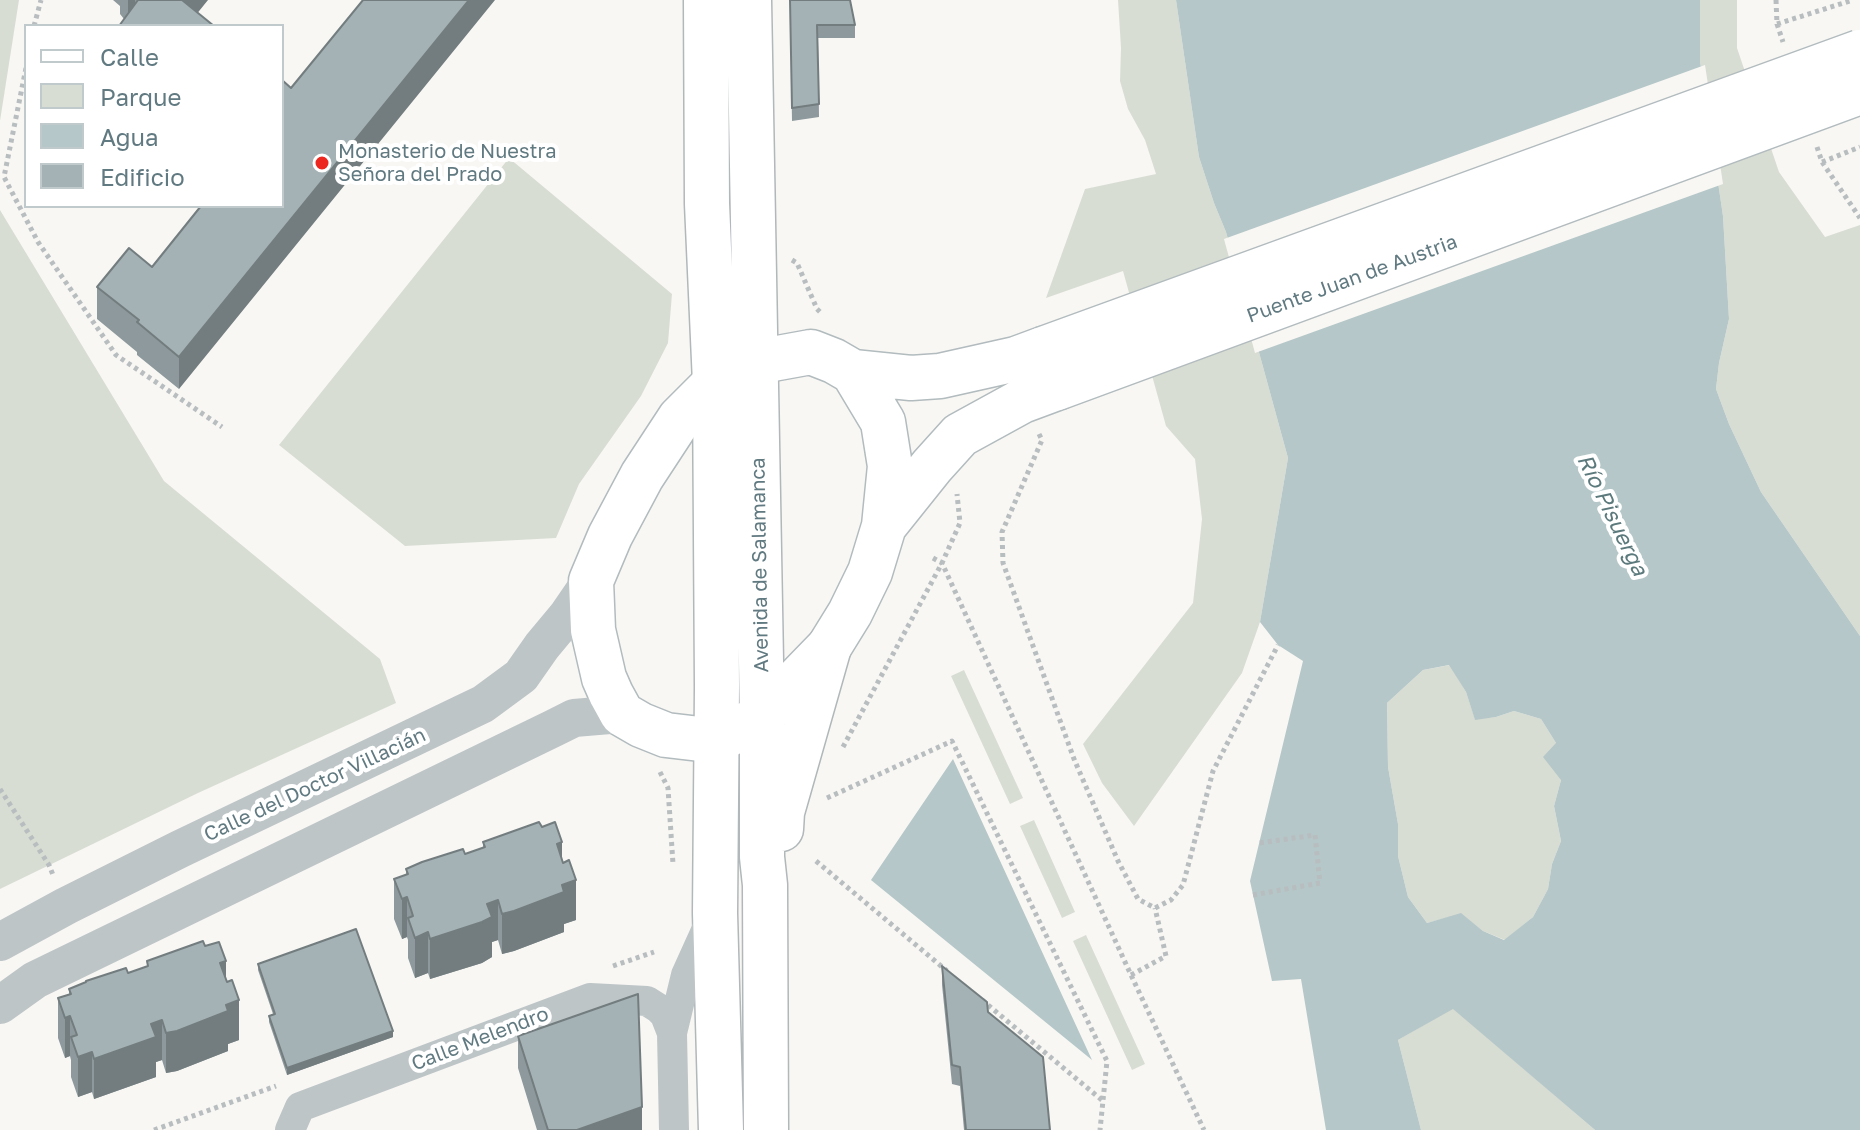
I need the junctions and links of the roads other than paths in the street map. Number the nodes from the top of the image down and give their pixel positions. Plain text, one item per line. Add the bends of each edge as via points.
1 (706, 0) edge
2 (749, 0) edge
3 (1860, 52) edge
4 (1860, 92) edge
5 (756, 362) junction
6 (853, 372) junction
7 (1041, 379) junction
8 (715, 383) junction
9 (884, 526) junction
10 (591, 581) junction
11 (829, 647) junction
12 (622, 714) junction
13 (762, 716) junction
14 (717, 741) junction
15 (765, 885) junction
16 (715, 913) junction
17 (0, 942) edge
18 (0, 1005) edge
19 (672, 1033) junction
20 (290, 1130) edge
21 (674, 1130) edge
22 (721, 1130) edge
23 (766, 1130) edge

1 - 8 main road
2 - 5 main road, Avenida de Salamanca
3 - 7 main road, Puente Juan de Austria, bridge
4 - 7 main road, Puente Juan de Austria, bridge
5 - 6 main road via 811,352
5 - 8 main road
5 - 13 main road, Avenida de Salamanca
6 - 7 main road, Puente Juan de Austria via 940,376 1016,359
6 - 9 main road via 883,422 890,466
7 - 9 main road, Puente Juan de Austria via 960,435
8 - 10 main road via 680,418 642,476
8 - 14 main road
9 - 11 main road via 870,572
10 - 12 main road via 593,630 604,678
10 - 17 street, Calle del Doctor Villacián via 521,676 483,704
11 - 13 main road
11 - 15 main road
12 - 14 main road via 666,735
12 - 18 street via 574,718 35,980
13 - 14 main road
13 - 15 main road, Avenida de Salamanca
14 - 16 main road
15 - 23 main road, Avenida de Salamanca
16 - 19 street via 686,975
16 - 22 main road
19 - 20 street, Calle Melendro via 665,1015 647,1001 590,998 300,1107
19 - 21 street

